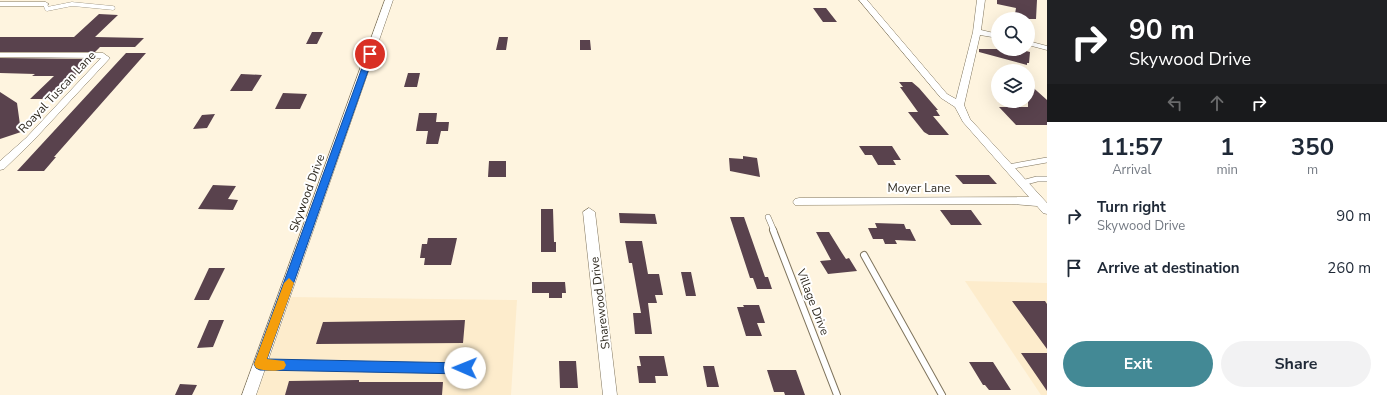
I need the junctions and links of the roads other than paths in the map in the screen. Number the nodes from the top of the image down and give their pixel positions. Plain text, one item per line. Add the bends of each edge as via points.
1 (390, 0) edge
2 (863, 0) edge
3 (981, 0) edge
4 (0, 4) edge
5 (45, 4) joint
6 (113, 8) dead end
7 (977, 32) junction
8 (991, 35) edge
9 (1035, 45) edge
10 (1047, 48) edge
11 (0, 55) edge
12 (959, 105) junction
13 (1047, 161) edge
14 (0, 167) edge
15 (1008, 167) junction
16 (1047, 179) edge
17 (1022, 183) junction
18 (799, 202) dead end
19 (1043, 206) edge
20 (589, 212) dead end
21 (768, 217) dead end
22 (864, 255) dead end
23 (260, 364) junction
24 (465, 368) dead end
25 (249, 395) edge
26 (610, 395) edge
27 (837, 395) edge
28 (942, 395) edge

1 - 23 street, Skywood Drive
2 - 12 street via 944,96
3 - 7 street
4 - 5 street
5 - 6 lane via 47,9 72,4
7 - 8 street
7 - 12 street
9 - 10 street
11 - 14 street, Roayal Tuscan Lane via 103,55 106,58
12 - 15 street via 973,129
13 - 15 lane
15 - 17 street
16 - 17 lane via 1037,178
17 - 19 street
18 - 19 street, Moyer Lane via 1012,200
20 - 26 street, Sharewood Drive
21 - 27 lane, Village Drive
22 - 28 lane
23 - 24 lane
23 - 25 street, Skywood Drive

